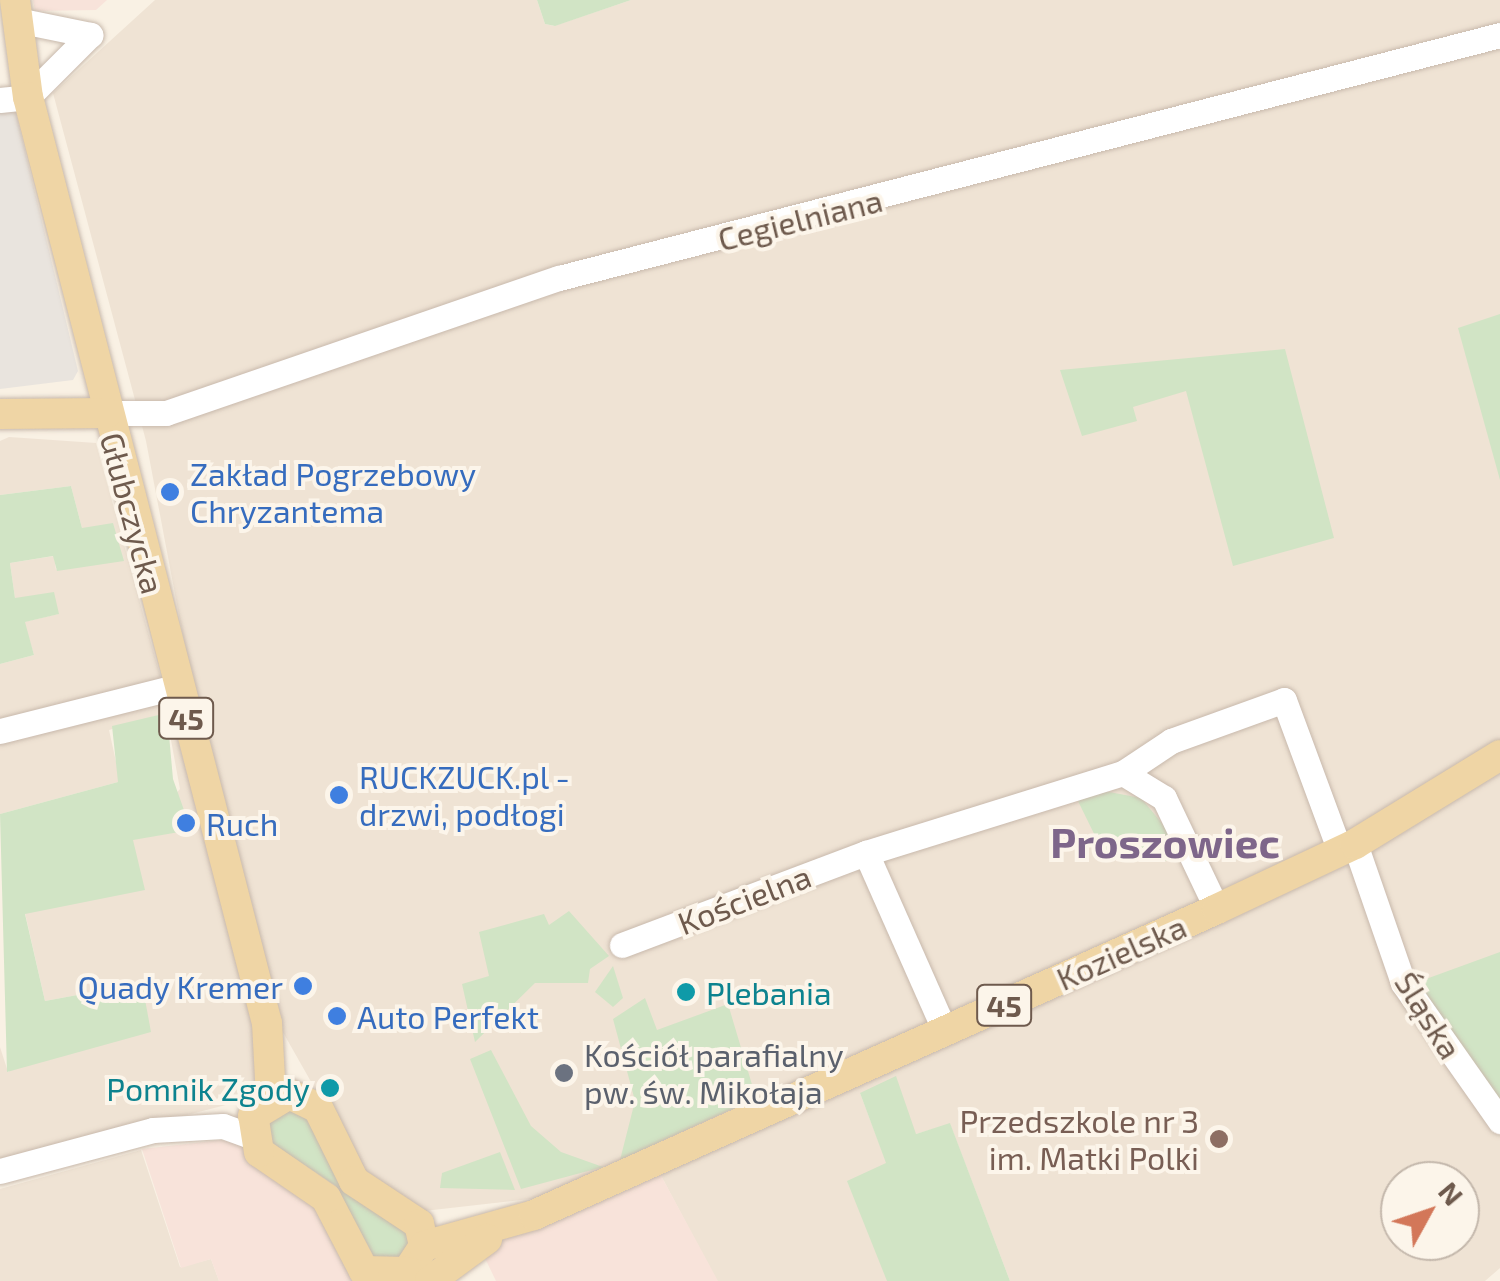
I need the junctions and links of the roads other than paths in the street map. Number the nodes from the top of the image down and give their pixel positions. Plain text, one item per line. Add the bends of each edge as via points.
1 (16, 10) edge
2 (1500, 35) edge
3 (14, 99) edge
4 (107, 413) junction
5 (0, 414) edge
6 (179, 686) junction
7 (0, 732) edge
8 (1500, 755) edge
9 (1123, 773) junction
10 (1348, 848) junction
11 (866, 853) junction
12 (1217, 909) junction
13 (622, 945) dead end
14 (267, 1023) junction
15 (946, 1032) junction
16 (303, 1096) junction
17 (266, 1102) junction
18 (1500, 1121) edge
19 (167, 1128) junction
20 (251, 1136) junction
21 (0, 1171) edge
22 (566, 1198) junction
23 (418, 1259) edge
24 (377, 1279) edge

1 - 3 main road, Głubczycka
1 - 3 street via 90,35
2 - 4 street, Cegielniana via 559,278 166,413
3 - 4 main road, Głubczycka
4 - 5 main road
4 - 6 main road, Głubczycka / 45
6 - 7 street
6 - 14 main road, Głubczycka / 45
8 - 10 main road, Kozielska / 45
9 - 10 street, Kościelna via 1171,741 1284,700
9 - 11 street, Kościelna
9 - 12 street via 1164,798
10 - 12 main road, Kozielska / 45
10 - 18 street, Śląska via 1403,983
11 - 13 street, Kościelna
11 - 15 street
12 - 15 main road, Kozielska / 45
14 - 16 main road, Głubczycka / 45
14 - 17 main road, Głubczycka / 45
15 - 22 main road, Kozielska / 45
16 - 17 main road
16 - 23 main road, 45 via 354,1182
17 - 19 street
17 - 20 main road, 45
19 - 20 street
19 - 21 street
20 - 24 main road, 45 via 266,1158 326,1198 359,1266
22 - 23 main road, Kozielska / 45
22 - 23 main road, Kozielska / 45
23 - 24 main road, 45

